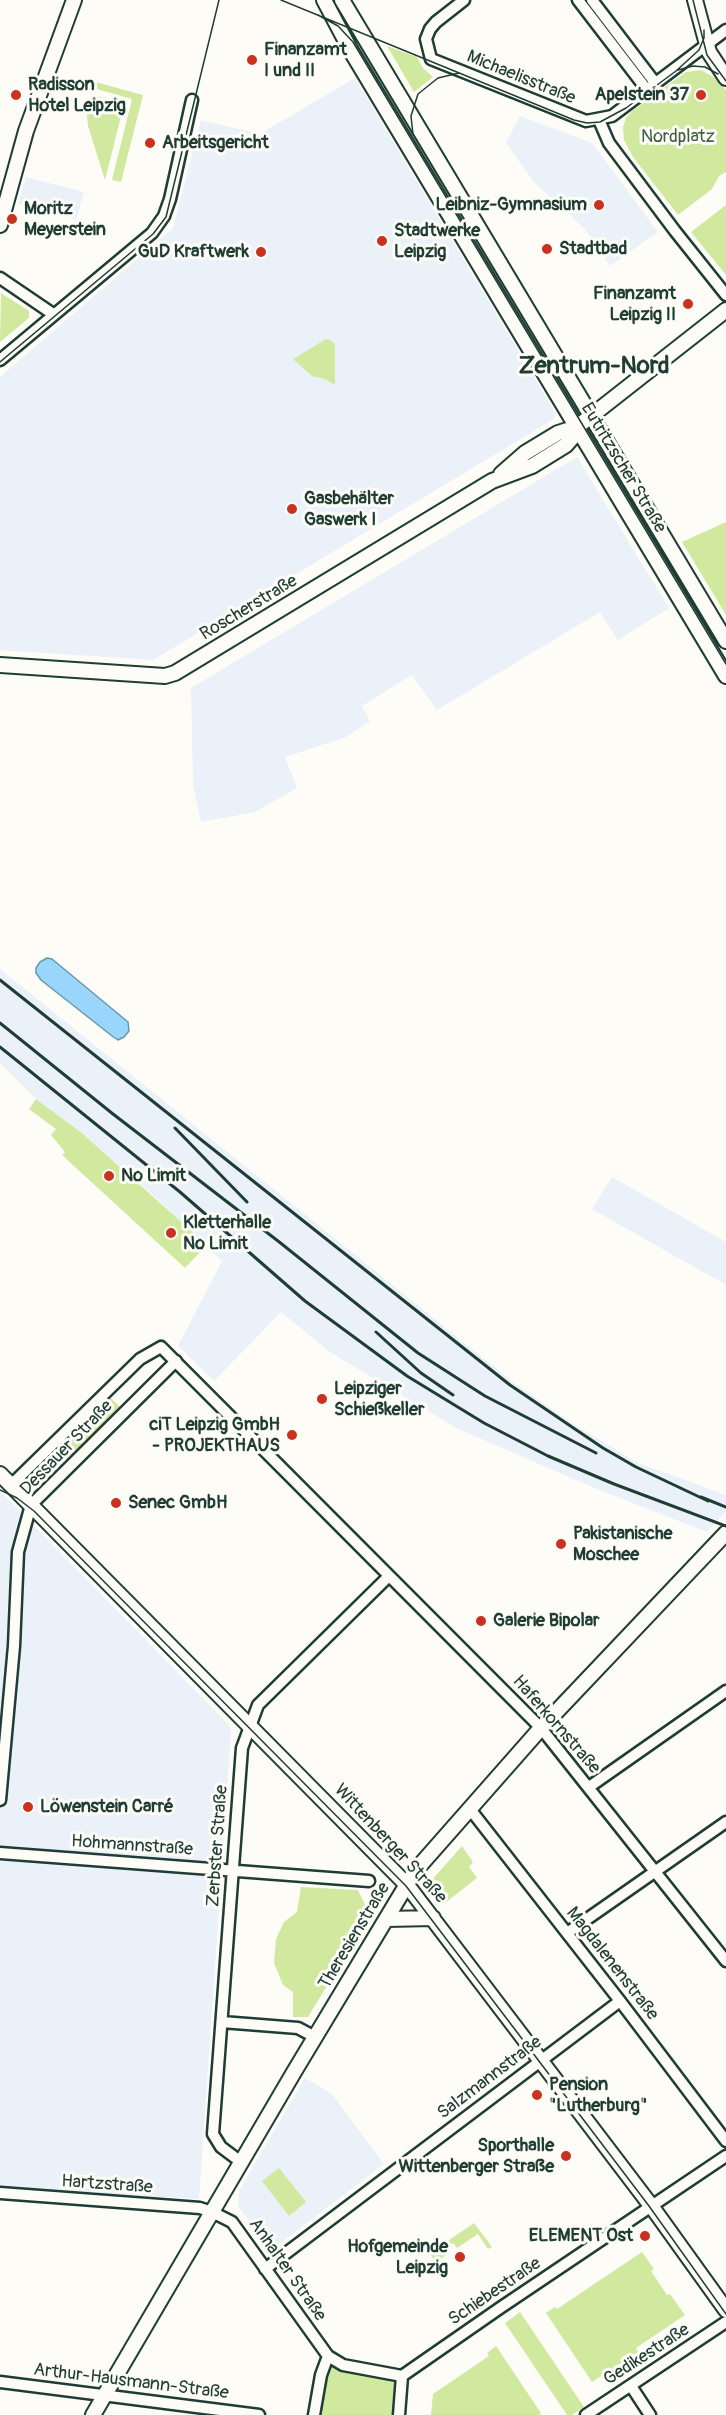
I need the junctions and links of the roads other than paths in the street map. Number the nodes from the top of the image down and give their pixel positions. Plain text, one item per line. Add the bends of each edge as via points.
1 (74, 0) edge
2 (324, 0) edge
3 (342, 0) edge
4 (464, 0) edge
5 (578, 0) edge
6 (592, 0) edge
7 (695, 0) edge
8 (726, 30) edge
9 (705, 43) junction
10 (726, 78) edge
11 (652, 87) junction
12 (192, 100) dead end
13 (599, 120) junction
14 (0, 225) edge
15 (0, 278) edge
16 (721, 290) edge
17 (726, 310) edge
18 (53, 315) junction
19 (4, 352) edge
20 (0, 360) edge
21 (591, 416) junction
22 (577, 427) junction
23 (726, 641) edge
24 (0, 665) edge
25 (726, 676) edge
26 (176, 1361) junction
27 (0, 1474) edge
28 (8, 1486) edge
29 (31, 1505) junction
30 (726, 1533) edge
31 (389, 1576) junction
32 (726, 1691) edge
33 (249, 1724) junction
34 (541, 1728) junction
35 (589, 1787) junction
36 (0, 1800) edge
37 (470, 1809) junction
38 (726, 1822) edge
39 (0, 1853) edge
40 (232, 1870) junction
41 (655, 1872) junction
42 (369, 1881) dead end
43 (407, 1885) junction
44 (387, 1918) junction
45 (434, 1918) junction
46 (567, 1933) junction
47 (726, 1961) edge
48 (620, 2001) junction
49 (222, 2022) junction
50 (315, 2037) junction
51 (542, 2060) junction
52 (726, 2141) edge
53 (726, 2156) edge
54 (241, 2162) junction
55 (0, 2193) edge
56 (652, 2207) junction
57 (212, 2212) junction
58 (265, 2269) junction
59 (726, 2310) edge
60 (726, 2322) edge
61 (328, 2356) junction
62 (402, 2376) junction
63 (0, 2382) edge
64 (631, 2386) junction
65 (105, 2396) junction
66 (93, 2415) edge
67 (259, 2415) edge
68 (314, 2415) edge
69 (399, 2415) edge
70 (586, 2415) edge
71 (650, 2415) edge

1 - 14 main road via 26,131
2 - 22 main road, Eutritzscher Straße
3 - 21 main road, Eutritzscher Straße
4 - 13 street, Michaelisstraße via 436,22 426,39 431,59 574,117
5 - 11 street
6 - 11 street
7 - 9 main road
8 - 9 street
9 - 10 main road
9 - 11 street
11 - 13 street via 612,116
12 - 18 street via 164,216 152,232
13 - 16 street via 609,142
15 - 18 street
17 - 21 main road, Roscherstraße
18 - 19 street
19 - 20 street
21 - 22 main road, Roscherstraße
21 - 23 main road, Eutritzscher Straße
22 - 24 main road, Roscherstraße via 566,445 532,466 492,482 174,673 165,676
22 - 25 main road, Eutritzscher Straße
26 - 28 street, Dessauer Straße via 161,1347 140,1359
26 - 29 street, Dessauer Straße
26 - 31 street, Haferkornstraße
27 - 28 main road, Wittenberger Straße
28 - 29 main road, Wittenberger Straße
29 - 33 main road, Wittenberger Straße
29 - 36 street, Dessauer Straße via 18,1552
30 - 34 main road, Theresienstraße
31 - 33 street, Zerbster Straße via 258,1705
31 - 34 street, Haferkornstraße
32 - 35 street
33 - 40 street, Zerbster Straße via 242,1748
33 - 43 main road, Wittenberger Straße
34 - 35 street, Haferkornstraße
34 - 37 main road, Theresienstraße
35 - 41 street, Haferkornstraße
37 - 43 main road, Theresienstraße
37 - 46 street, Magdalenenstraße
38 - 41 street
39 - 40 street, Hohmannstraße
40 - 42 street, Hohmannstraße
40 - 49 street, Zerbster Straße
41 - 46 street
41 - 47 street, Haferkornstraße
43 - 44 main road, Theresienstraße
43 - 45 main road, Wittenberger Straße
44 - 45 main road
44 - 50 main road, Theresienstraße
45 - 51 main road, Wittenberger Straße
46 - 48 street, Magdalenenstraße
48 - 51 street, Salzmannstraße
48 - 52 street, Magdalenenstraße
49 - 50 street via 298,2028
49 - 54 street, Zerbster Straße via 215,2140
50 - 54 main road, Theresienstraße
51 - 56 main road, Wittenberger Straße
51 - 58 street, Salzmannstraße
53 - 56 street, Schiebestraße
54 - 57 main road, Theresienstraße
55 - 57 street, Hartzstraße
56 - 59 main road, Wittenberger Straße
56 - 62 street, Schiebestraße
57 - 58 street, Anhalter Straße via 232,2222
57 - 65 main road, Theresienstraße
58 - 61 street, Anhalter Straße
60 - 64 street, Gedikestraße
61 - 62 street via 343,2365
61 - 68 street
62 - 69 street
63 - 65 street, Arthur-Hausmann-Straße
64 - 70 street, Gedikestraße
64 - 71 street
65 - 66 main road, Theresienstraße
65 - 67 street, Arthur-Hausmann-Straße

